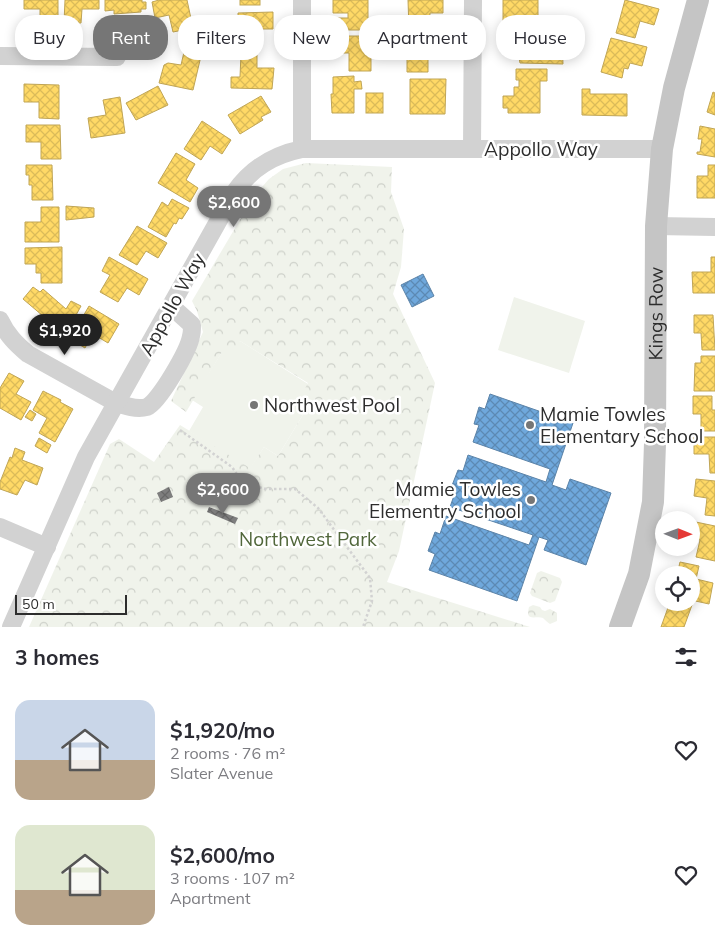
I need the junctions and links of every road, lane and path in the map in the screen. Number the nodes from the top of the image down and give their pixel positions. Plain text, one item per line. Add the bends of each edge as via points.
1 (302, 0) edge
2 (473, 0) edge
3 (698, 0) edge
4 (0, 56) edge
5 (93, 57) edge
6 (302, 149) junction
7 (472, 149) junction
8 (662, 149) junction
9 (656, 226) junction
10 (715, 227) edge
11 (171, 306) junction
12 (0, 320) edge
13 (116, 403) junction
14 (180, 430) dead end
15 (0, 527) edge
16 (46, 547) junction
17 (11, 627) edge
18 (363, 627) edge
19 (620, 627) edge

1 - 6 street
2 - 7 street
3 - 8 main road, Kings Row via 674,88
4 - 5 street
6 - 7 street, Appollo Way
6 - 11 street, Appollo Way via 269,159 241,183
7 - 8 street, Appollo Way
8 - 9 main road, Kings Row
9 - 10 street
9 - 19 main road, Kings Row via 653,502 639,574
11 - 13 street, Appollo Way
11 - 13 street via 192,324 184,356 154,402 145,408
12 - 13 street via 15,343 28,354
13 - 16 street, Appollo Way via 86,458
14 - 18 path via 232,467 243,483 266,489 295,489 318,508 370,578 372,601
15 - 16 street
16 - 17 street, Appollo Way

